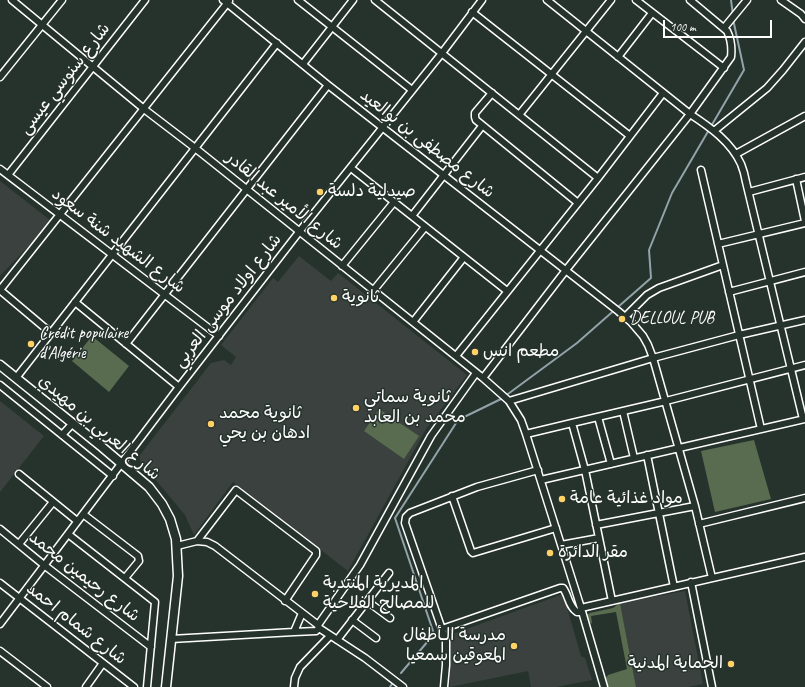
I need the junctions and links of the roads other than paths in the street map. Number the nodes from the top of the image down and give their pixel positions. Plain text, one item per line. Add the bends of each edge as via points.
1 (12, 0) edge
2 (62, 0) edge
3 (145, 0) edge
4 (298, 0) edge
5 (353, 0) edge
6 (375, 0) edge
7 (482, 0) edge
8 (547, 0) edge
9 (611, 0) edge
10 (636, 0) edge
11 (690, 0) edge
12 (747, 0) edge
13 (782, 0) edge
14 (227, 1) edge
15 (472, 12) junction
16 (652, 13) junction
17 (805, 19) edge
18 (42, 25) junction
19 (332, 26) junction
20 (724, 28) junction
21 (586, 32) junction
22 (805, 42) edge
23 (277, 43) junction
24 (442, 53) junction
25 (618, 57) junction
26 (303, 64) junction
27 (92, 67) junction
28 (724, 68) junction
29 (552, 75) junction
30 (0, 76) edge
31 (328, 84) junction
32 (412, 90) junction
33 (492, 93) junction
34 (663, 93) junction
35 (144, 109) junction
36 (690, 114) junction
37 (519, 115) junction
38 (805, 116) edge
39 (482, 126) junction
40 (382, 127) junction
41 (714, 131) junction
42 (630, 136) junction
43 (195, 148) junction
44 (736, 154) junction
45 (351, 168) junction
46 (0, 169) edge
47 (701, 170) dead end
48 (8, 175) junction
49 (445, 175) junction
50 (805, 177) edge
51 (598, 178) junction
52 (796, 179) junction
53 (247, 190) junction
54 (749, 192) junction
55 (394, 202) junction
56 (578, 203) junction
57 (60, 215) junction
58 (412, 216) junction
59 (805, 222) edge
60 (425, 226) junction
61 (299, 232) junction
62 (759, 234) junction
63 (718, 244) junction
64 (540, 250) junction
65 (112, 254) junction
66 (464, 257) junction
67 (723, 265) junction
68 (342, 266) junction
69 (566, 270) junction
70 (805, 272) edge
71 (770, 281) junction
72 (0, 290) edge
73 (374, 291) junction
74 (507, 291) junction
75 (729, 292) junction
76 (164, 295) junction
77 (75, 302) junction
78 (625, 317) junction
79 (805, 320) edge
80 (413, 322) junction
81 (781, 326) junction
82 (51, 333) junction
83 (739, 335) junction
84 (219, 336) junction
85 (126, 344) junction
86 (456, 356) junction
87 (653, 358) junction
88 (0, 365) edge
89 (805, 365) edge
90 (791, 368) junction
91 (476, 373) junction
92 (16, 378) junction
93 (483, 378) junction
94 (750, 379) junction
95 (0, 385) edge
96 (179, 387) junction
97 (507, 400) junction
98 (666, 401) junction
99 (622, 412) junction
100 (598, 417) junction
101 (804, 419) edge
102 (73, 423) junction
103 (572, 423) junction
104 (761, 429) junction
105 (526, 434) junction
106 (62, 435) junction
107 (679, 448) junction
108 (647, 455) junction
109 (634, 458) junction
110 (122, 464) junction
111 (611, 464) junction
112 (538, 470) junction
113 (585, 470) junction
114 (19, 474) dead end
115 (113, 476) junction
116 (541, 480) junction
117 (452, 496) junction
118 (805, 498) edge
119 (53, 502) junction
120 (695, 506) junction
121 (659, 512) junction
122 (83, 514) junction
123 (78, 521) junction
124 (699, 524) junction
125 (596, 525) junction
126 (556, 528) junction
127 (0, 530) edge
128 (68, 534) junction
129 (599, 538) junction
130 (197, 541) junction
131 (19, 544) junction
132 (561, 545) junction
133 (176, 546) junction
134 (805, 557) edge
135 (44, 565) junction
136 (389, 573) dead end
137 (125, 578) junction
138 (712, 578) junction
139 (0, 582) edge
140 (691, 582) junction
141 (674, 587) junction
142 (20, 598) junction
143 (285, 601) junction
144 (367, 601) junction
145 (612, 601) junction
146 (581, 610) junction
147 (302, 613) junction
148 (390, 618) dead end
149 (352, 620) junction
150 (0, 624) edge
151 (318, 627) junction
152 (442, 629) junction
153 (294, 632) junction
154 (330, 636) junction
155 (376, 638) dead end
156 (171, 639) junction
157 (337, 640) junction
158 (152, 647) junction
159 (0, 651) edge
160 (103, 664) junction
161 (47, 687) edge
162 (86, 687) edge
163 (134, 687) edge
164 (147, 687) edge
165 (166, 687) edge
166 (294, 687) edge
167 (403, 687) edge
168 (444, 687) edge
169 (604, 687) edge
170 (712, 687) edge

1 - 18 street, شارع الأمير عبد القادر
2 - 18 street
3 - 27 street, شارع سنوسي عيسى
4 - 19 street
5 - 19 street
6 - 24 street
7 - 15 street, شارع اولاد موسى العربي
8 - 21 street
9 - 21 street
10 - 16 street
11 - 20 street
12 - 20 street
13 - 17 street
14 - 23 street, شارع مصطفى بن بوالعيد
14 - 35 street
15 - 24 street, شارع اولاد موسى العربي
15 - 29 street
16 - 25 street
16 - 28 street
18 - 27 street, شارع الأمير عبد القادر
18 - 30 street
19 - 26 street
19 - 32 street
20 - 28 street via 730,37 732,51
21 - 25 street
21 - 29 street
22 - 41 street via 767,88
23 - 26 street, شارع مصطفى بن بوالعيد
23 - 43 street
24 - 32 street, شارع اولاد موسى العربي
24 - 33 street
25 - 34 street
26 - 31 street, شارع مصطفى بن بوالعيد
27 - 35 street, شارع الأمير عبد القادر
27 - 48 street, شارع سنوسي عيسى
28 - 36 street
29 - 37 street
29 - 42 street
31 - 40 street, شارع مصطفى بن بوالعيد
31 - 53 street
32 - 40 street, شارع اولاد موسى العربي
33 - 37 street
33 - 39 street via 475,113 476,120
34 - 36 street
34 - 42 street
35 - 43 street, شارع الأمير عبد القادر
35 - 57 street
36 - 41 street
36 - 69 street
37 - 51 street
38 - 44 street
39 - 49 street
39 - 56 street
40 - 45 street, شارع اولاد موسى العربي
40 - 49 street, شارع مصطفى بن بوالعيد
41 - 44 street
42 - 51 street
43 - 53 street, شارع الأمير عبد القادر
43 - 65 street
44 - 54 street
45 - 55 street
45 - 61 street, شارع اولاد موسى العربي
46 - 48 street, شارع الشهيد شنة سعود
47 - 63 street
48 - 57 street, شارع الشهيد شنة سعود
49 - 58 street
49 - 64 street, شارع مصطفى بن بوالعيد
50 - 52 street
51 - 56 street
52 - 54 street
52 - 59 street
53 - 61 street, شارع الأمير عبد القادر
53 - 76 street
54 - 62 street
55 - 58 street
55 - 68 street
56 - 64 street
57 - 65 street, شارع الشهيد شنة سعود
57 - 72 street
58 - 60 street
59 - 62 street
60 - 66 street
60 - 73 street
61 - 68 street, شارع الأمير عبد القادر
61 - 84 street, شارع اولاد موسى العربي
62 - 63 street
62 - 71 street
63 - 67 street
64 - 69 street, شارع مصطفى بن بوالعيد
64 - 74 street
65 - 76 street, شارع الشهيد شنة سعود
65 - 77 street
66 - 74 street
66 - 80 street
67 - 75 street
67 - 78 street via 659,288 647,295
68 - 73 street, شارع الأمير عبد القادر
69 - 78 street, شارع مصطفى بن بوالعيد
69 - 93 street
70 - 71 street
71 - 75 street
71 - 81 street
72 - 82 street
73 - 80 street, شارع الأمير عبد القادر
74 - 86 street
75 - 83 street
76 - 84 street, شارع الشهيد شنة سعود
76 - 85 street
77 - 82 street
77 - 85 street
78 - 87 street, شارع مصطفى بن بوالعيد via 642,336
79 - 81 street
80 - 86 street, شارع الأمير عبد القادر
81 - 83 street
81 - 90 street
82 - 92 street
83 - 87 street
83 - 94 street
84 - 96 street, شارع اولاد موسى العربي
85 - 96 street
86 - 91 street, شارع الأمير عبد القادر
87 - 97 street
87 - 98 street, شارع مصطفى بن بوالعيد
88 - 92 street, شارع العربي بن مهيدي
89 - 90 street
90 - 94 street
90 - 101 street
91 - 93 street, شارع الأمير عبد القادر
91 - 151 street via 431,436 360,565
92 - 102 street, شارع العربي بن مهيدي
93 - 97 street, شارع الأمير عبد القادر
94 - 98 street
94 - 104 street
95 - 106 street
96 - 110 street, شارع اولاد موسى العربي
97 - 105 street, شارع الأمير عبد القادر via 521,420
98 - 99 street
98 - 107 street, شارع مصطفى بن بوالعيد
99 - 100 street
99 - 109 street
100 - 103 street
100 - 111 street
101 - 104 street
102 - 106 street
102 - 110 street, شارع العربي بن مهيدي
103 - 105 street
103 - 113 street
104 - 107 street
105 - 112 street, شارع الأمير عبد القادر
106 - 115 street
107 - 108 street
107 - 120 street, شارع مصطفى بن بوالعيد
108 - 109 street
108 - 121 street
109 - 111 street
110 - 115 street, شارع اولاد موسى العربي
110 - 133 street, شارع العربي بن مهيدي via 149,487 162,504 170,519
111 - 113 street
112 - 116 street, شارع الأمير عبد القادر
112 - 117 street
113 - 116 street
113 - 125 street
114 - 119 street
115 - 122 street, شارع اولاد موسى العربي
116 - 126 street, شارع الأمير عبد القادر
117 - 126 street via 473,553
117 - 152 street via 410,513 405,523
118 - 124 street
119 - 123 street
119 - 131 street
120 - 121 street
120 - 124 street, شارع مصطفى بن بوالعيد
121 - 125 street
121 - 141 street
122 - 123 street, شارع اولاد موسى العربي
122 - 137 street via 139,558
123 - 128 street, شارع اولاد موسى العربي
124 - 138 street, شارع مصطفى بن بوالعيد
125 - 129 street
126 - 132 street, شارع الأمير عبد القادر
127 - 131 street, شارع رحيمين محمد
128 - 135 street, شارع اولاد موسى العربي
128 - 137 street
129 - 132 street
129 - 145 street
130 - 133 street
130 - 143 street via 215,546
130 - 143 street via 236,490 316,551 316,555
131 - 135 street, شارع رحيمين محمد
132 - 146 street, شارع الأمير عبد القادر
133 - 156 street, شارع العربي بن مهيدي via 178,576
134 - 138 street
135 - 142 street, شارع اولاد موسى العربي
135 - 158 street, شارع رحيمين محمد
136 - 144 street
137 - 158 street via 155,602
138 - 140 street
139 - 142 street, شارع شمام احمد
140 - 141 street
140 - 170 street
141 - 145 street
142 - 150 street, شارع اولاد موسى العربي
142 - 160 street, شارع شمام احمد
143 - 147 street
144 - 148 street
144 - 149 street
145 - 146 street
146 - 152 street via 577,612 571,608 565,591 560,588
146 - 169 street, شارع الأمير عبد القادر
147 - 151 street
147 - 153 street
149 - 155 street
149 - 157 street
151 - 153 street via 316,631
151 - 154 street
152 - 168 street via 446,641
153 - 156 street
154 - 157 street
154 - 166 street via 300,667
156 - 165 street, شارع العربي بن مهيدي
157 - 167 street
158 - 164 street
159 - 161 street
160 - 162 street
160 - 163 street, شارع شمام احمد

